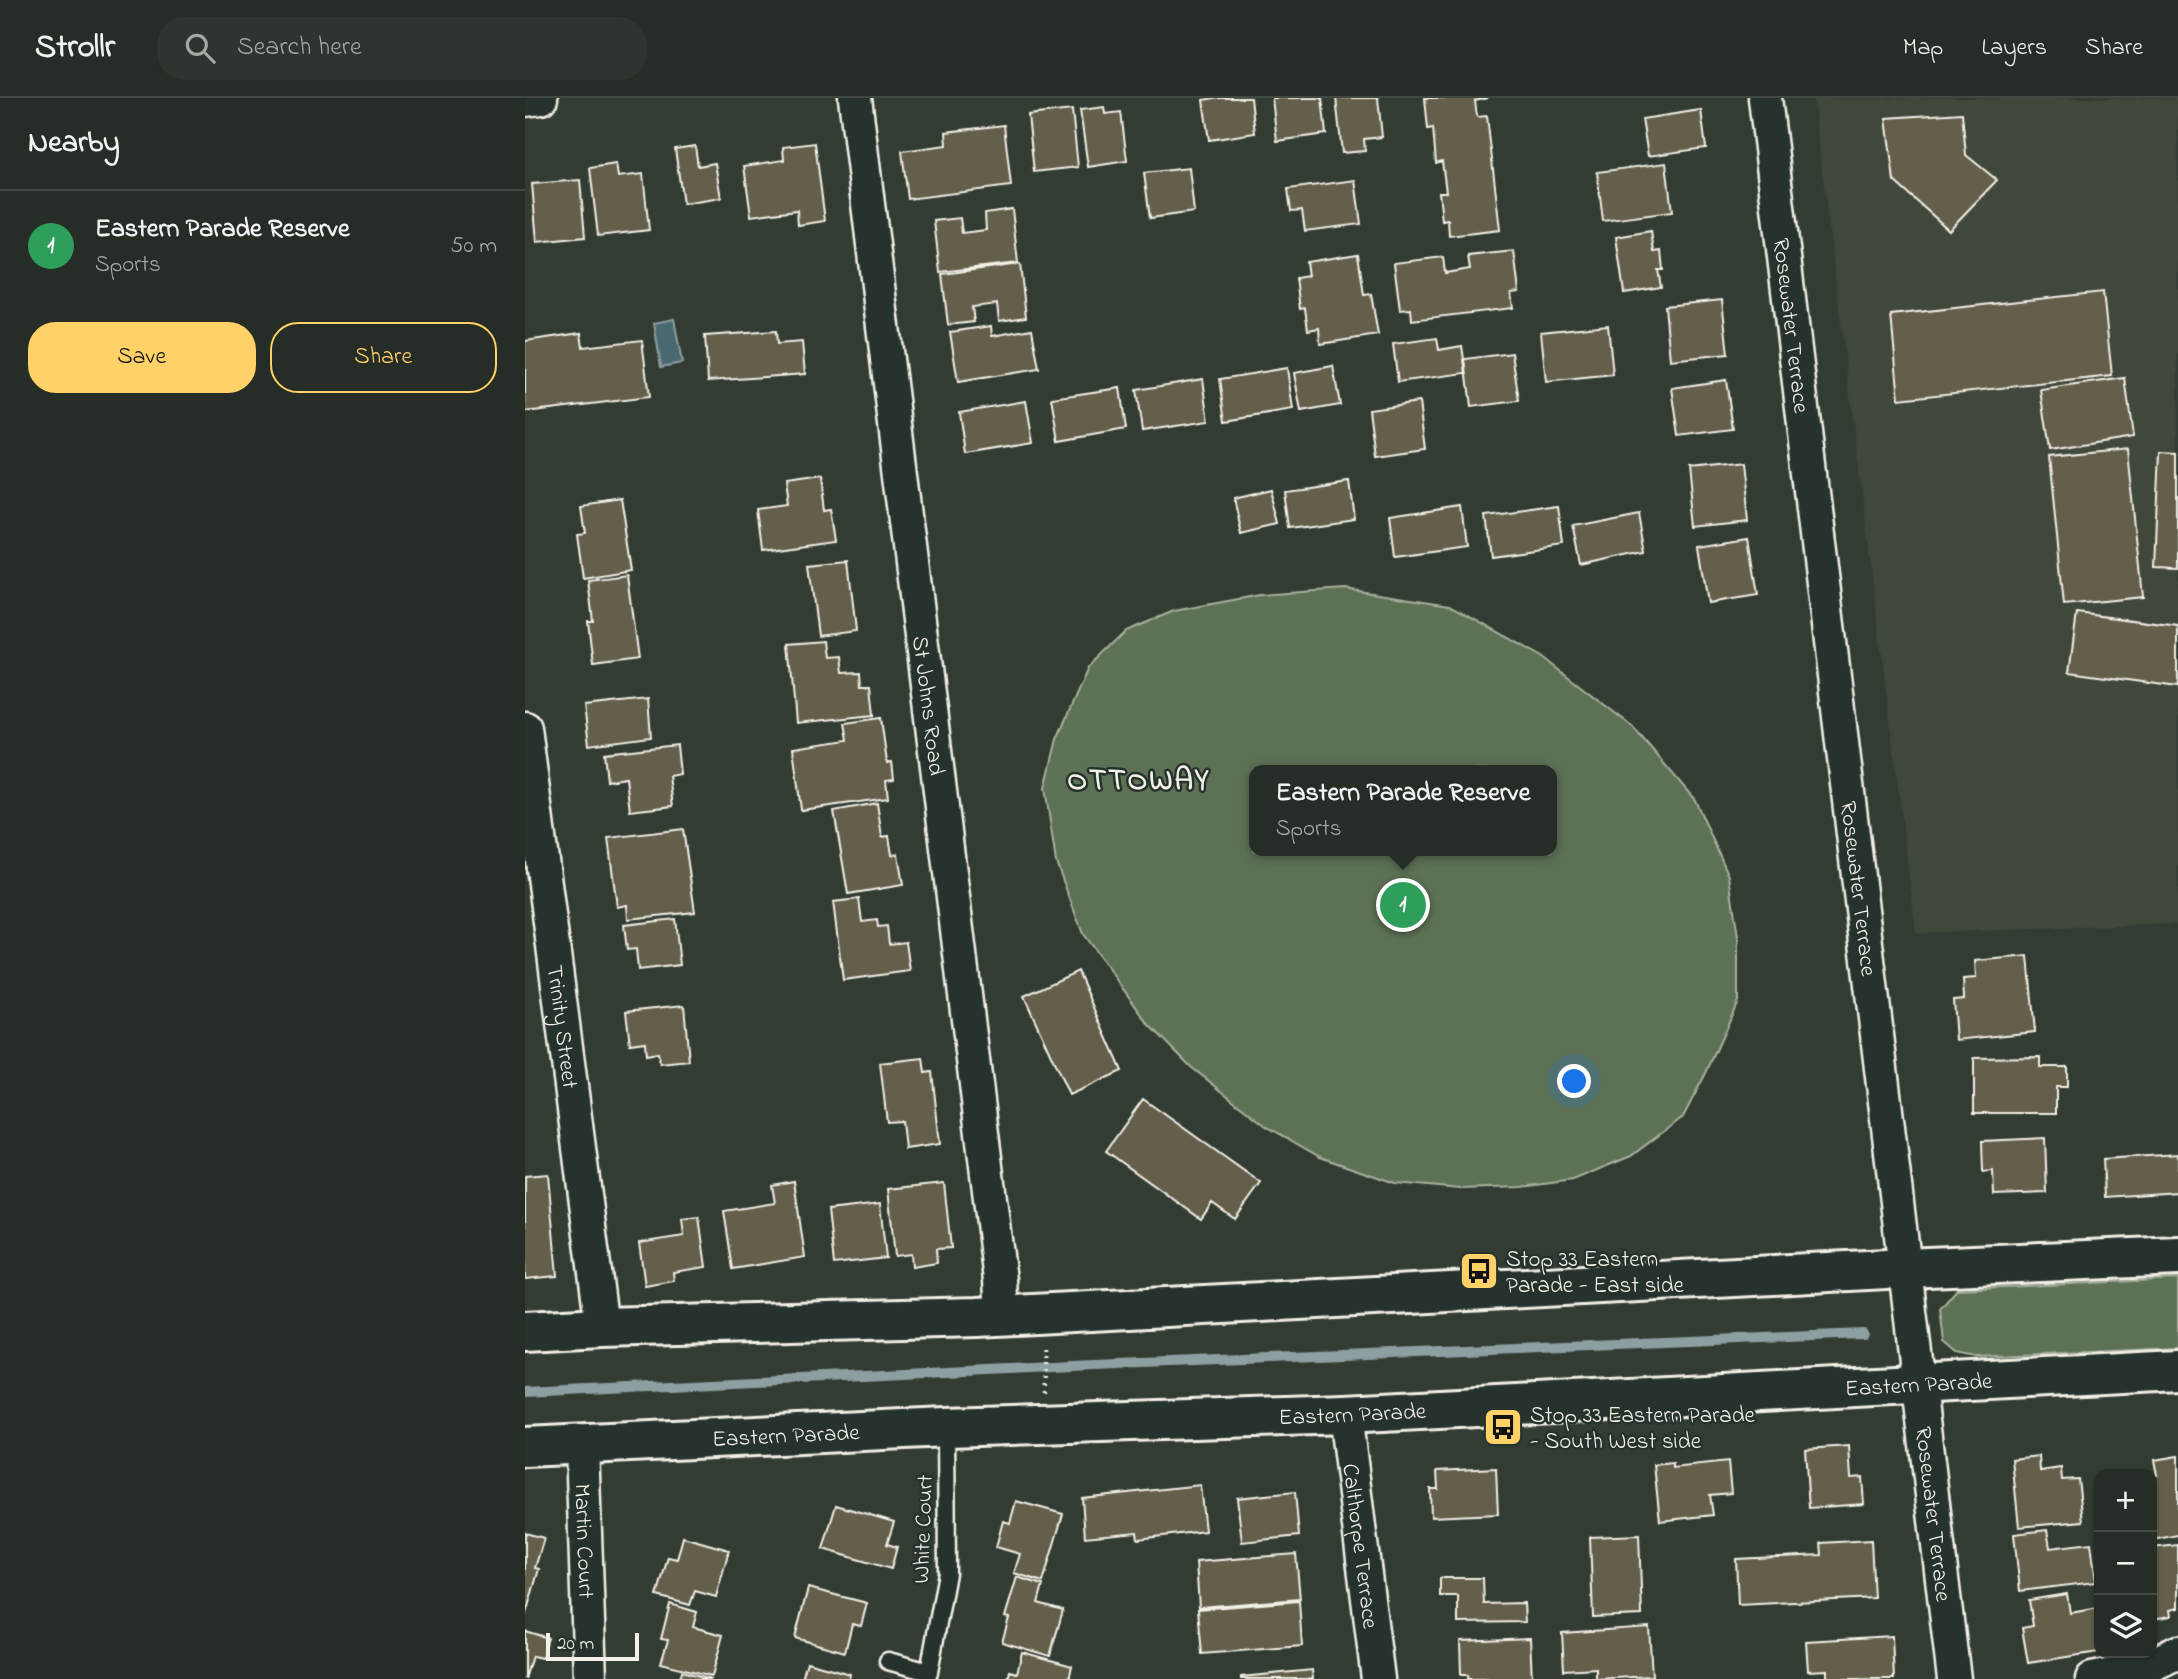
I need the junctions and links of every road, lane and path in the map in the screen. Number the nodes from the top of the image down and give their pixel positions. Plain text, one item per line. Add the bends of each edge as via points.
1 (541, 98) edge
2 (855, 98) edge
3 (1765, 98) edge
4 (525, 100) edge
5 (525, 728) edge
6 (2178, 1256) edge
7 (1905, 1268) junction
8 (1002, 1315) junction
9 (602, 1327) junction
10 (525, 1331) edge
11 (1043, 1352) dead end
12 (2178, 1370) edge
13 (1044, 1382) dead end
14 (1919, 1383) junction
15 (1345, 1414) junction
16 (946, 1427) junction
17 (582, 1445) junction
18 (525, 1447) edge
19 (2178, 1652) edge
20 (888, 1661) dead end
21 (590, 1679) edge
22 (1378, 1679) edge
23 (1954, 1679) edge
24 (2092, 1679) edge

1 - 4 street
2 - 8 street, St Johns Road
3 - 7 street, Rosewater Terrace
5 - 9 street, Trinity Street
6 - 7 main road
7 - 8 main road
7 - 14 street, Rosewater Terrace
8 - 9 main road
9 - 10 main road
11 - 13 path
12 - 14 main road, Eastern Parade
14 - 15 main road, Eastern Parade
14 - 23 street, Rosewater Terrace
15 - 16 main road, Eastern Parade
15 - 22 street, Calthorpe Terrace
16 - 17 main road, Eastern Parade
16 - 20 lane, White Court via 947,1573 929,1672
17 - 18 main road, Eastern Parade
17 - 21 street, Martin Court
19 - 24 street via 2143,1669

